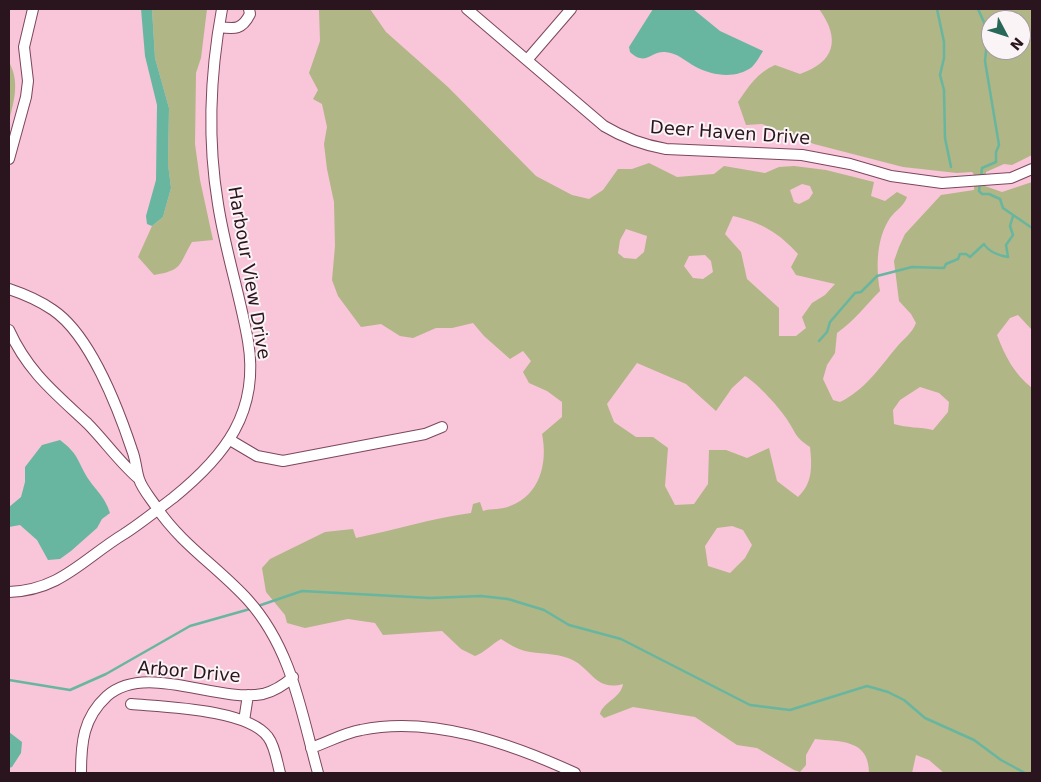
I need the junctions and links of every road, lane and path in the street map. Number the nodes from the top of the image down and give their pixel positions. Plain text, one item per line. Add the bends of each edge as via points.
1 (33, 9) edge
2 (222, 9) edge
3 (249, 9) edge
4 (467, 9) edge
5 (572, 9) edge
6 (219, 26) junction
7 (527, 60) junction
8 (9, 159) edge
9 (1032, 170) edge
10 (9, 289) edge
11 (9, 330) edge
12 (442, 427) dead end
13 (230, 440) junction
14 (139, 479) junction
15 (158, 510) junction
16 (9, 592) edge
17 (293, 677) junction
18 (248, 695) junction
19 (131, 704) dead end
20 (244, 722) junction
21 (312, 748) junction
22 (81, 773) edge
23 (280, 773) edge
24 (318, 773) edge
25 (574, 773) edge

1 - 8 street via 24,47 28,81 26,97
2 - 6 street, Harbour View Drive
3 - 6 street via 250,14 242,26 236,29
4 - 7 street, Deer Haven Drive
5 - 7 street
6 - 13 street, Harbour View Drive via 211,92 212,166 250,358 245,410
7 - 9 street, Deer Haven Drive via 604,126 647,146 802,155 916,181 1011,178
10 - 14 street via 54,310 74,329 96,363 132,448
11 - 14 street via 35,372 57,398 88,424
12 - 13 street via 283,461 257,456
13 - 15 street, Harbour View Drive via 198,478
14 - 15 street
15 - 16 street, Harbour View Drive via 66,576 39,588
15 - 17 street via 260,614
17 - 18 street, Arbor Drive via 272,691
17 - 21 street
18 - 20 street
18 - 22 street, Arbor Drive via 157,684 123,685 103,700 88,720 81,743
19 - 20 street via 206,712
20 - 23 street via 268,736
21 - 24 street
21 - 25 street via 361,730 418,727 501,743

